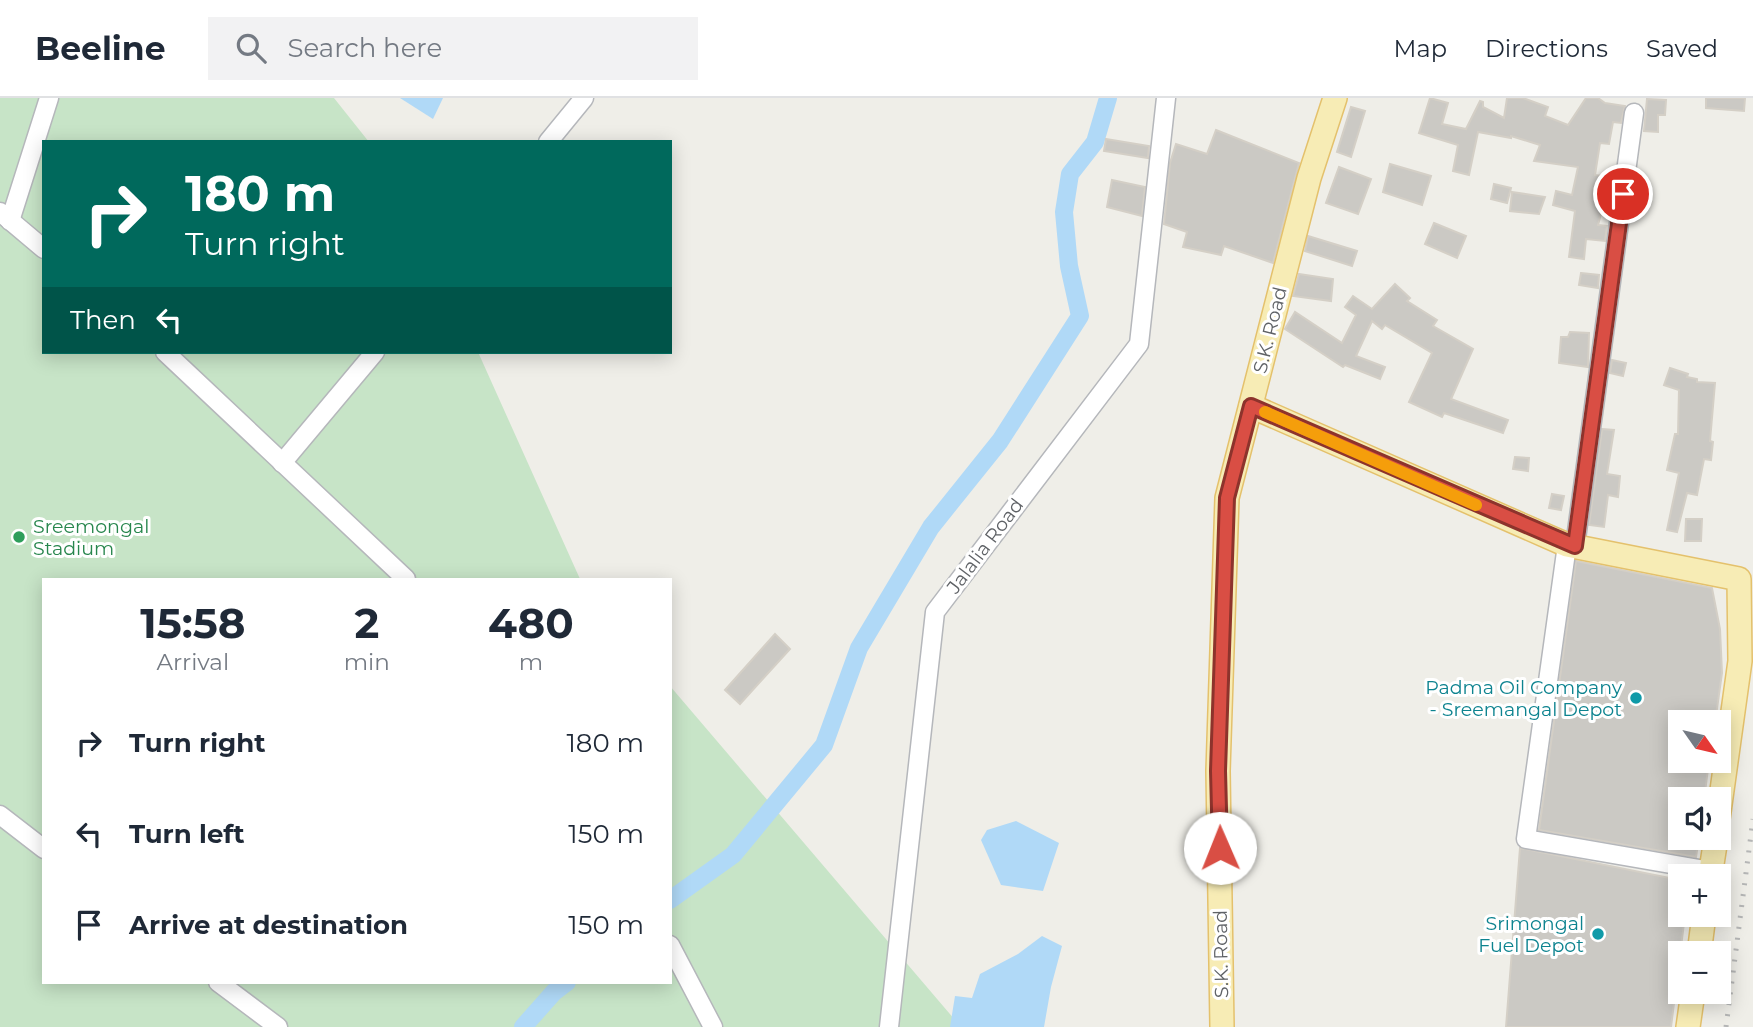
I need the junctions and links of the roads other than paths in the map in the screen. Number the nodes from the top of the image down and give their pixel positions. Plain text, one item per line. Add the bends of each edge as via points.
1 (49, 98) edge
2 (584, 98) edge
3 (1166, 98) edge
4 (1335, 98) edge
5 (1634, 113) dead end
6 (550, 140) edge
7 (5, 217) edge
8 (42, 247) edge
9 (167, 354) edge
10 (373, 354) edge
11 (1251, 406) junction
12 (282, 463) junction
13 (1571, 546) junction
14 (405, 578) edge
15 (1722, 787) edge
16 (0, 815) edge
17 (42, 847) edge
18 (1668, 866) edge
19 (672, 949) edge
20 (221, 984) edge
21 (1691, 1004) edge
22 (278, 1027) edge
23 (713, 1027) edge
24 (889, 1027) edge
25 (1222, 1027) edge
26 (1688, 1027) edge

1 - 7 street
2 - 6 street
3 - 24 street, Jalalia Road via 1139,344 935,612
4 - 11 main road, S.K. Road via 1309,178
5 - 13 street
7 - 8 street
9 - 12 street
10 - 12 street
11 - 13 main road
11 - 25 main road, S.K. Road via 1227,498 1218,771
12 - 14 street
13 - 15 main road via 1739,579 1740,661
13 - 18 street via 1526,839
16 - 17 street
19 - 23 street
20 - 22 street
21 - 26 main road

